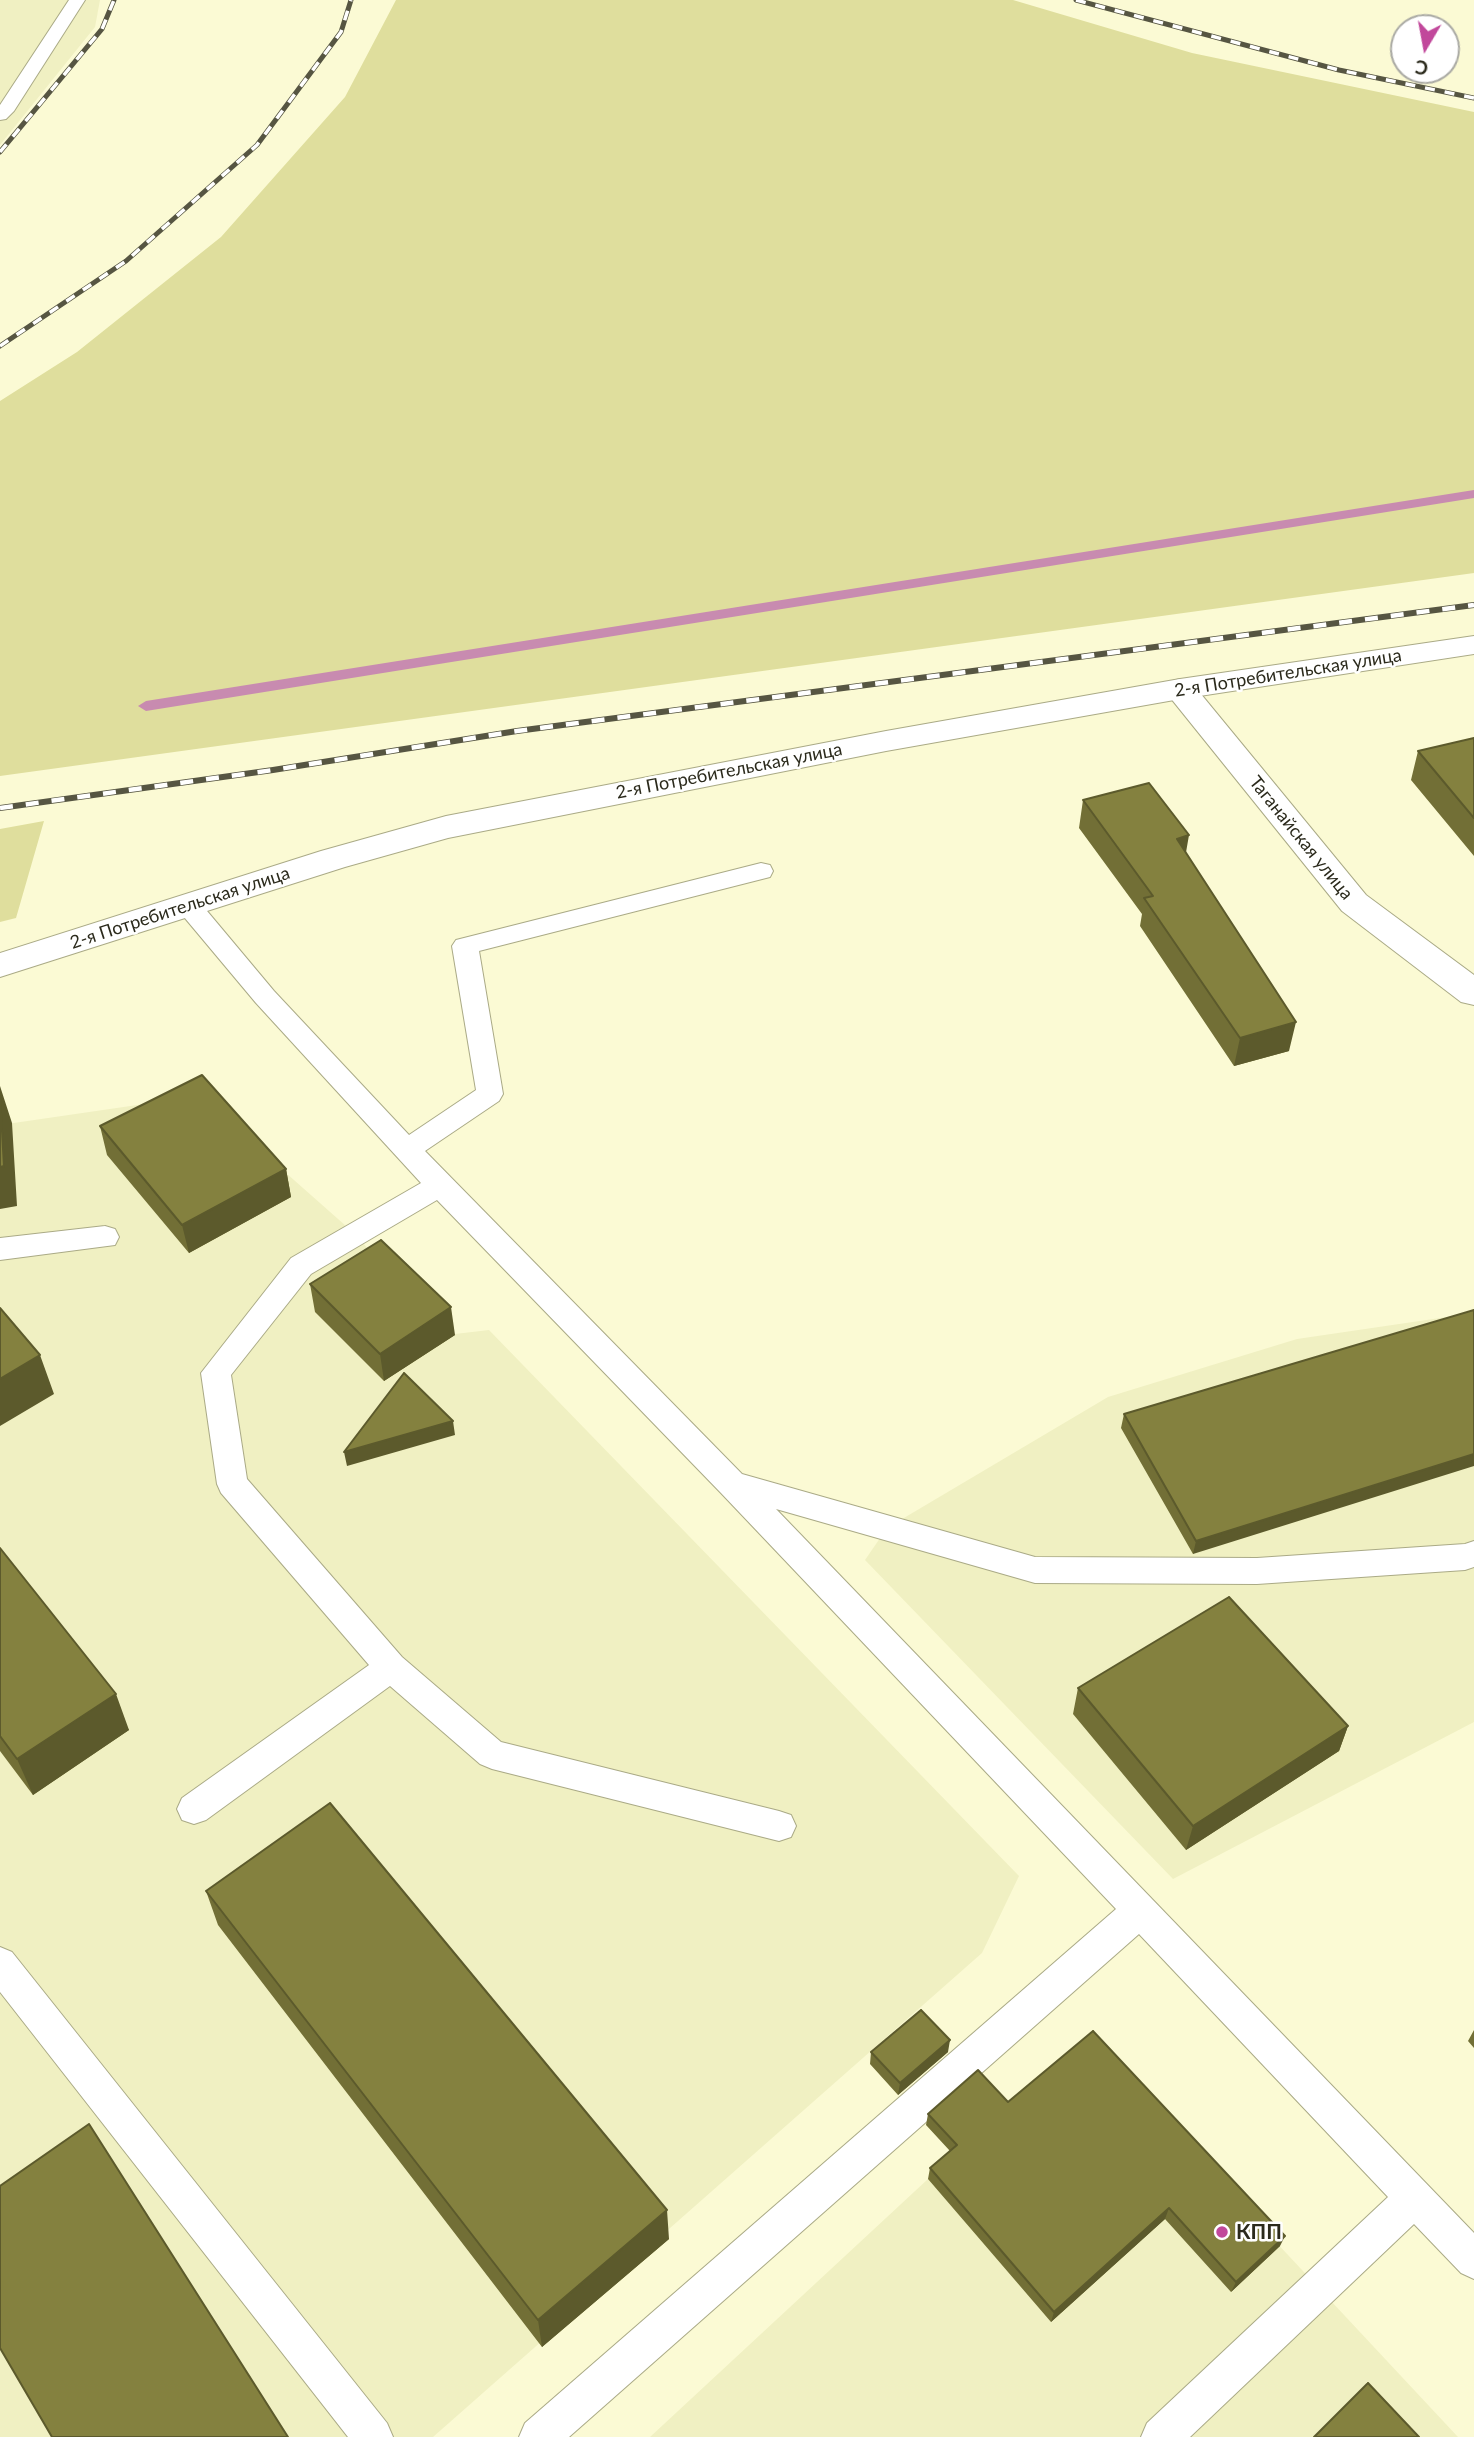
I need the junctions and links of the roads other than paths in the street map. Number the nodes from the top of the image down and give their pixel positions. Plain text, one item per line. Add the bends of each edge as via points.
1 (77, 0) edge
2 (0, 114) edge
3 (1474, 645) edge
4 (1180, 689) junction
5 (761, 871) dead end
6 (188, 905) junction
7 (0, 965) edge
8 (1474, 993) edge
9 (407, 1150) junction
10 (440, 1185) junction
11 (105, 1237) dead end
12 (0, 1249) edge
13 (732, 1484) junction
14 (1474, 1553) edge
15 (391, 1667) junction
16 (194, 1809) dead end
17 (779, 1826) dead end
18 (1140, 1910) junction
19 (0, 1964) edge
20 (1416, 2197) junction
21 (1474, 2260) edge
22 (373, 2437) edge
23 (539, 2437) edge
24 (1161, 2437) edge

1 - 2 lane
3 - 4 street, 2-я Потребительская улица
4 - 6 street, 2-я Потребительская улица via 446,827
4 - 8 street, Таганайская улица via 1354,903
5 - 9 lane via 465,946 490,1094
6 - 7 street, 2-я Потребительская улица
6 - 9 lane via 265,997
9 - 10 lane
10 - 13 lane
10 - 15 lane via 301,1266 215,1373 232,1484
11 - 12 lane
13 - 14 lane via 1035,1570 1257,1571
13 - 18 lane
15 - 16 lane
15 - 17 lane via 492,1754
18 - 20 lane
18 - 23 lane
19 - 22 lane
20 - 21 lane
20 - 24 lane

